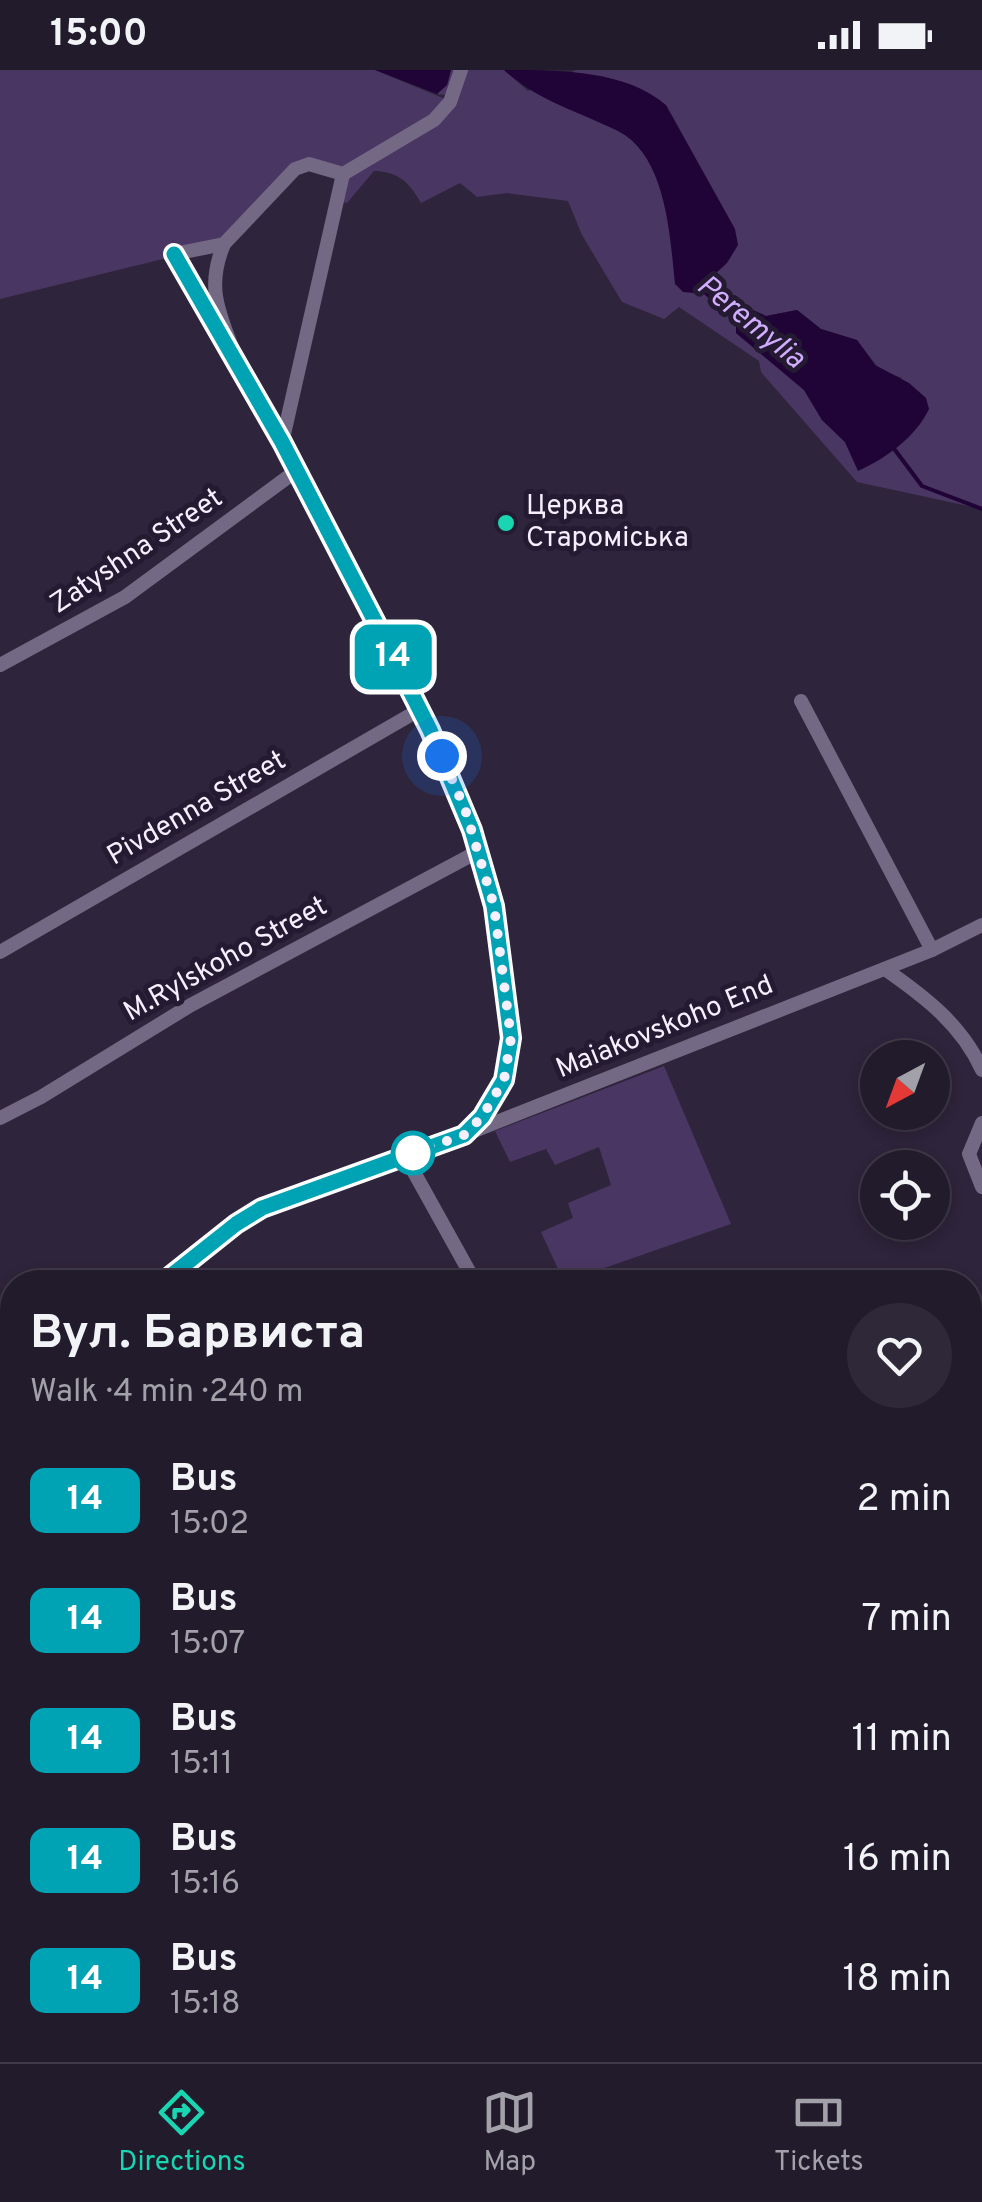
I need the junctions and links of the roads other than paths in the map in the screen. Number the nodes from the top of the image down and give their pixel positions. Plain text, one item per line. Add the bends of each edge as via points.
1 (461, 70) edge
2 (343, 174) junction
3 (224, 244) junction
4 (237, 362) junction
5 (282, 442) junction
6 (296, 471) junction
7 (0, 665) edge
8 (801, 701) dead end
9 (420, 710) junction
10 (479, 851) junction
11 (982, 925) edge
12 (932, 950) junction
13 (0, 952) edge
14 (885, 969) junction
15 (982, 1070) edge
16 (0, 1118) edge
17 (982, 1123) edge
18 (464, 1135) junction
19 (405, 1156) junction
20 (982, 1187) edge
21 (178, 1270) edge
22 (468, 1270) edge

1 - 2 street via 450,102 434,120
2 - 3 street via 309,164 296,168
2 - 5 street
3 - 4 street via 214,285
3 - 4 street via 174,254
4 - 5 street
5 - 6 street
6 - 7 street, Zatyshna Street via 126,597
6 - 9 street
8 - 12 street
9 - 10 street
9 - 13 street, Pivdenna Street
10 - 16 street, M.Rylskoho Street via 191,1005
10 - 18 street via 494,906 511,1038 504,1080
11 - 12 street, Maiakovskoho End
12 - 14 street, Maiakovskoho End
14 - 15 street via 940,1011
14 - 18 street, Maiakovskoho End
17 - 20 street via 969,1154
18 - 19 street, Maiakovskoho End
19 - 21 street, Maiakovskoho End via 262,1208
19 - 22 street

